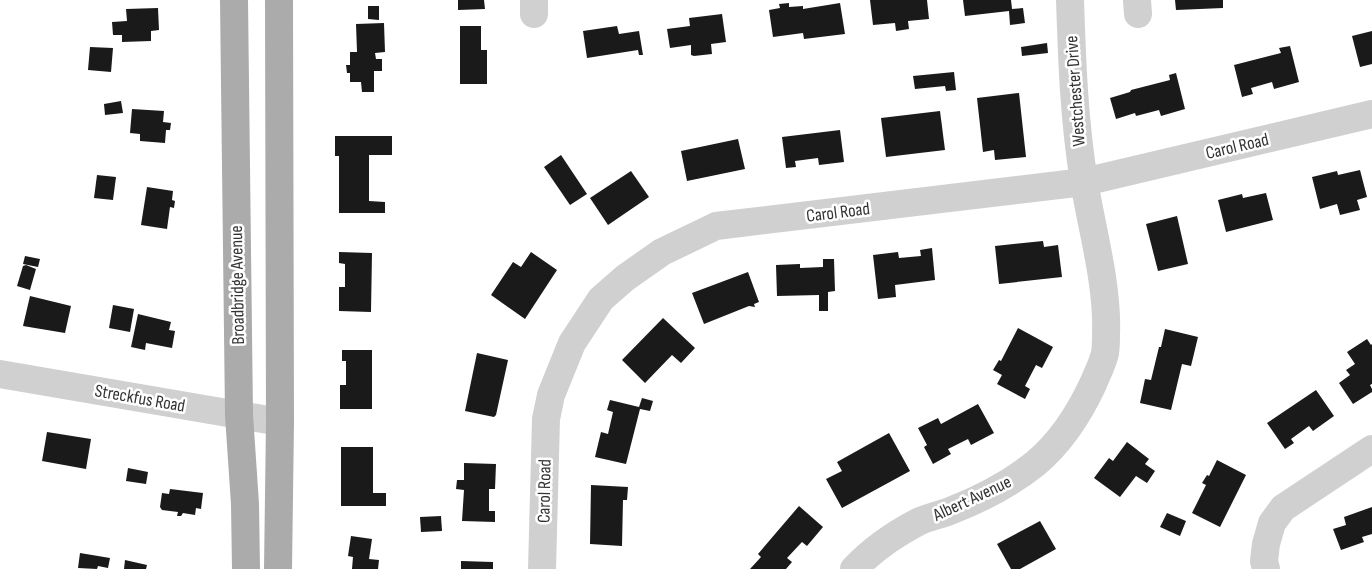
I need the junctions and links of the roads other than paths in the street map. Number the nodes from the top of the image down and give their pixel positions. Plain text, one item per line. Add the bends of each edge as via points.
1 (234, 0) edge
2 (279, 0) edge
3 (1070, 0) edge
4 (1372, 114) edge
5 (1084, 182) junction
6 (0, 374) edge
7 (239, 415) junction
8 (280, 422) junction
9 (1372, 449) edge
10 (246, 569) edge
11 (278, 569) edge
12 (542, 569) edge
13 (854, 569) edge
14 (1266, 569) edge

1 - 7 main road, Broadbridge Avenue
2 - 8 main road
3 - 5 street, Westchester Drive via 1073,73
4 - 5 street, Carol Road
5 - 12 street, Carol Road via 716,226 662,252 625,278 601,299 572,343 551,395 546,419
5 - 13 street, Albert Avenue via 1107,316 1105,352 1099,372 1076,417 1058,442 1008,484 919,522 891,538
6 - 7 street, Streckfus Road
7 - 8 street, Streckfus Road
7 - 10 main road, Broadbridge Avenue
8 - 11 main road
9 - 14 street via 1283,508 1272,523 1266,544

